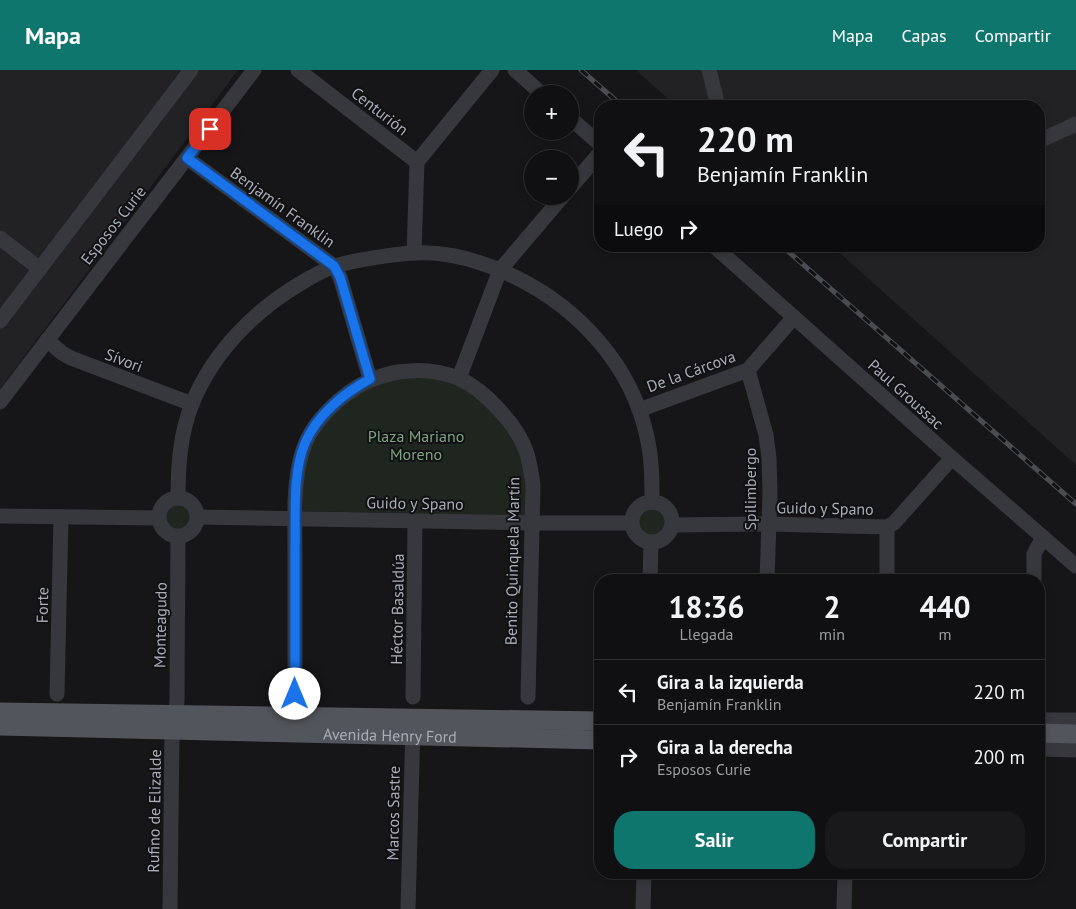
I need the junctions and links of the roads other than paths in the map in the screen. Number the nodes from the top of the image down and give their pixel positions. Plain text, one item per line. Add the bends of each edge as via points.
1 (191, 70) edge
2 (254, 70) edge
3 (298, 70) edge
4 (492, 70) edge
5 (515, 70) edge
6 (709, 70) edge
7 (532, 85) edge
8 (716, 100) edge
9 (1076, 124) edge
10 (579, 126) edge
11 (1045, 138) edge
12 (594, 139) edge
13 (187, 158) junction
14 (594, 160) edge
15 (417, 162) junction
16 (579, 178) edge
17 (555, 205) edge
18 (0, 238) edge
19 (721, 252) edge
20 (414, 253) junction
21 (334, 266) junction
22 (40, 268) junction
23 (500, 270) junction
24 (794, 317) junction
25 (0, 321) edge
26 (47, 340) junction
27 (748, 370) junction
28 (459, 378) junction
29 (370, 379) junction
30 (0, 402) edge
31 (192, 404) junction
32 (639, 410) junction
33 (952, 458) junction
34 (178, 498) junction
35 (652, 502) junction
36 (0, 516) edge
37 (61, 517) junction
38 (197, 517) junction
39 (159, 518) junction
40 (296, 519) junction
41 (415, 521) junction
42 (531, 523) junction
43 (631, 523) junction
44 (767, 524) junction
45 (672, 525) junction
46 (887, 527) junction
47 (178, 536) junction
48 (1043, 537) junction
49 (651, 542) junction
50 (1076, 566) edge
51 (650, 574) edge
52 (767, 574) edge
53 (887, 574) edge
54 (1034, 574) edge
55 (57, 694) dead end
56 (295, 694) dead end
57 (413, 697) dead end
58 (528, 697) dead end
59 (0, 712) edge
60 (413, 717) junction
61 (1045, 720) edge
62 (1076, 720) edge
63 (594, 721) edge
64 (174, 722) junction
65 (0, 726) edge
66 (1045, 733) edge
67 (1076, 734) edge
68 (412, 736) junction
69 (594, 740) edge
70 (1045, 749) edge
71 (1076, 750) edge
72 (644, 879) edge
73 (845, 879) edge
74 (170, 909) edge
75 (408, 909) edge
76 (643, 909) edge
77 (844, 909) edge

1 - 22 street
2 - 13 street, Esposos Curie
3 - 15 street, Centurión
4 - 15 street
5 - 7 street
6 - 8 street
9 - 11 street
10 - 12 street
13 - 21 street, Benjamín Franklin
13 - 26 street, Esposos Curie
14 - 16 street
15 - 20 street
17 - 23 street
18 - 22 street
19 - 24 street, Paul Groussac
20 - 21 street
20 - 23 street via 466,259
21 - 29 street, Benjamín Franklin
21 - 31 street via 292,289 247,323 211,369
22 - 25 street
23 - 28 street
23 - 32 street via 536,287 583,323 626,380
24 - 27 street, De la Cárcova
24 - 33 street, Paul Groussac
26 - 30 street, Esposos Curie
26 - 31 street, Sívori via 71,358
27 - 32 street, De la Cárcova
27 - 44 street, Spilimbergo via 766,435 770,474
28 - 29 street, Benito Quinquela Martín via 418,370
28 - 42 street, Benito Quinquela Martín via 500,411 526,450 533,485
29 - 40 street, Benito Quinquela Martín via 332,407 306,440 298,475
31 - 34 street via 179,458
32 - 35 street via 650,455
33 - 46 street
33 - 48 street, Paul Groussac
34 - 38 street via 194,506
34 - 39 street via 167,502
35 - 43 street via 635,510
35 - 45 street via 669,512
36 - 37 street
37 - 39 street
37 - 55 street, Forte
38 - 40 street, Guido y Spano
38 - 47 street via 192,531
39 - 47 street via 167,533
40 - 41 street, Guido y Spano
40 - 56 street, Benito Quinquela Martín
41 - 42 street, Guido y Spano
41 - 57 street, Héctor Basaldúa
42 - 43 street, Guido y Spano
42 - 58 street, Benito Quinquela Martín
43 - 49 street via 641,540
44 - 45 street, Guido y Spano
44 - 46 street, Guido y Spano
44 - 52 street, Spilimbergo
45 - 49 street via 666,537
46 - 53 street
47 - 64 street, Monteagudo
48 - 50 street, Paul Groussac
48 - 54 street via 1034,554
49 - 51 street
59 - 64 main road, Avenida Henry Ford
60 - 63 main road, Avenida Henry Ford
60 - 64 main road, Avenida Henry Ford
60 - 68 street, Marcos Sastre
61 - 62 street
64 - 65 main road, Avenida Henry Ford
64 - 68 main road, Avenida Henry Ford
64 - 74 street, Rufino de Elizalde
66 - 67 main road
68 - 69 main road, Avenida Henry Ford
68 - 75 street, Marcos Sastre
70 - 71 street
72 - 76 street
73 - 77 street

